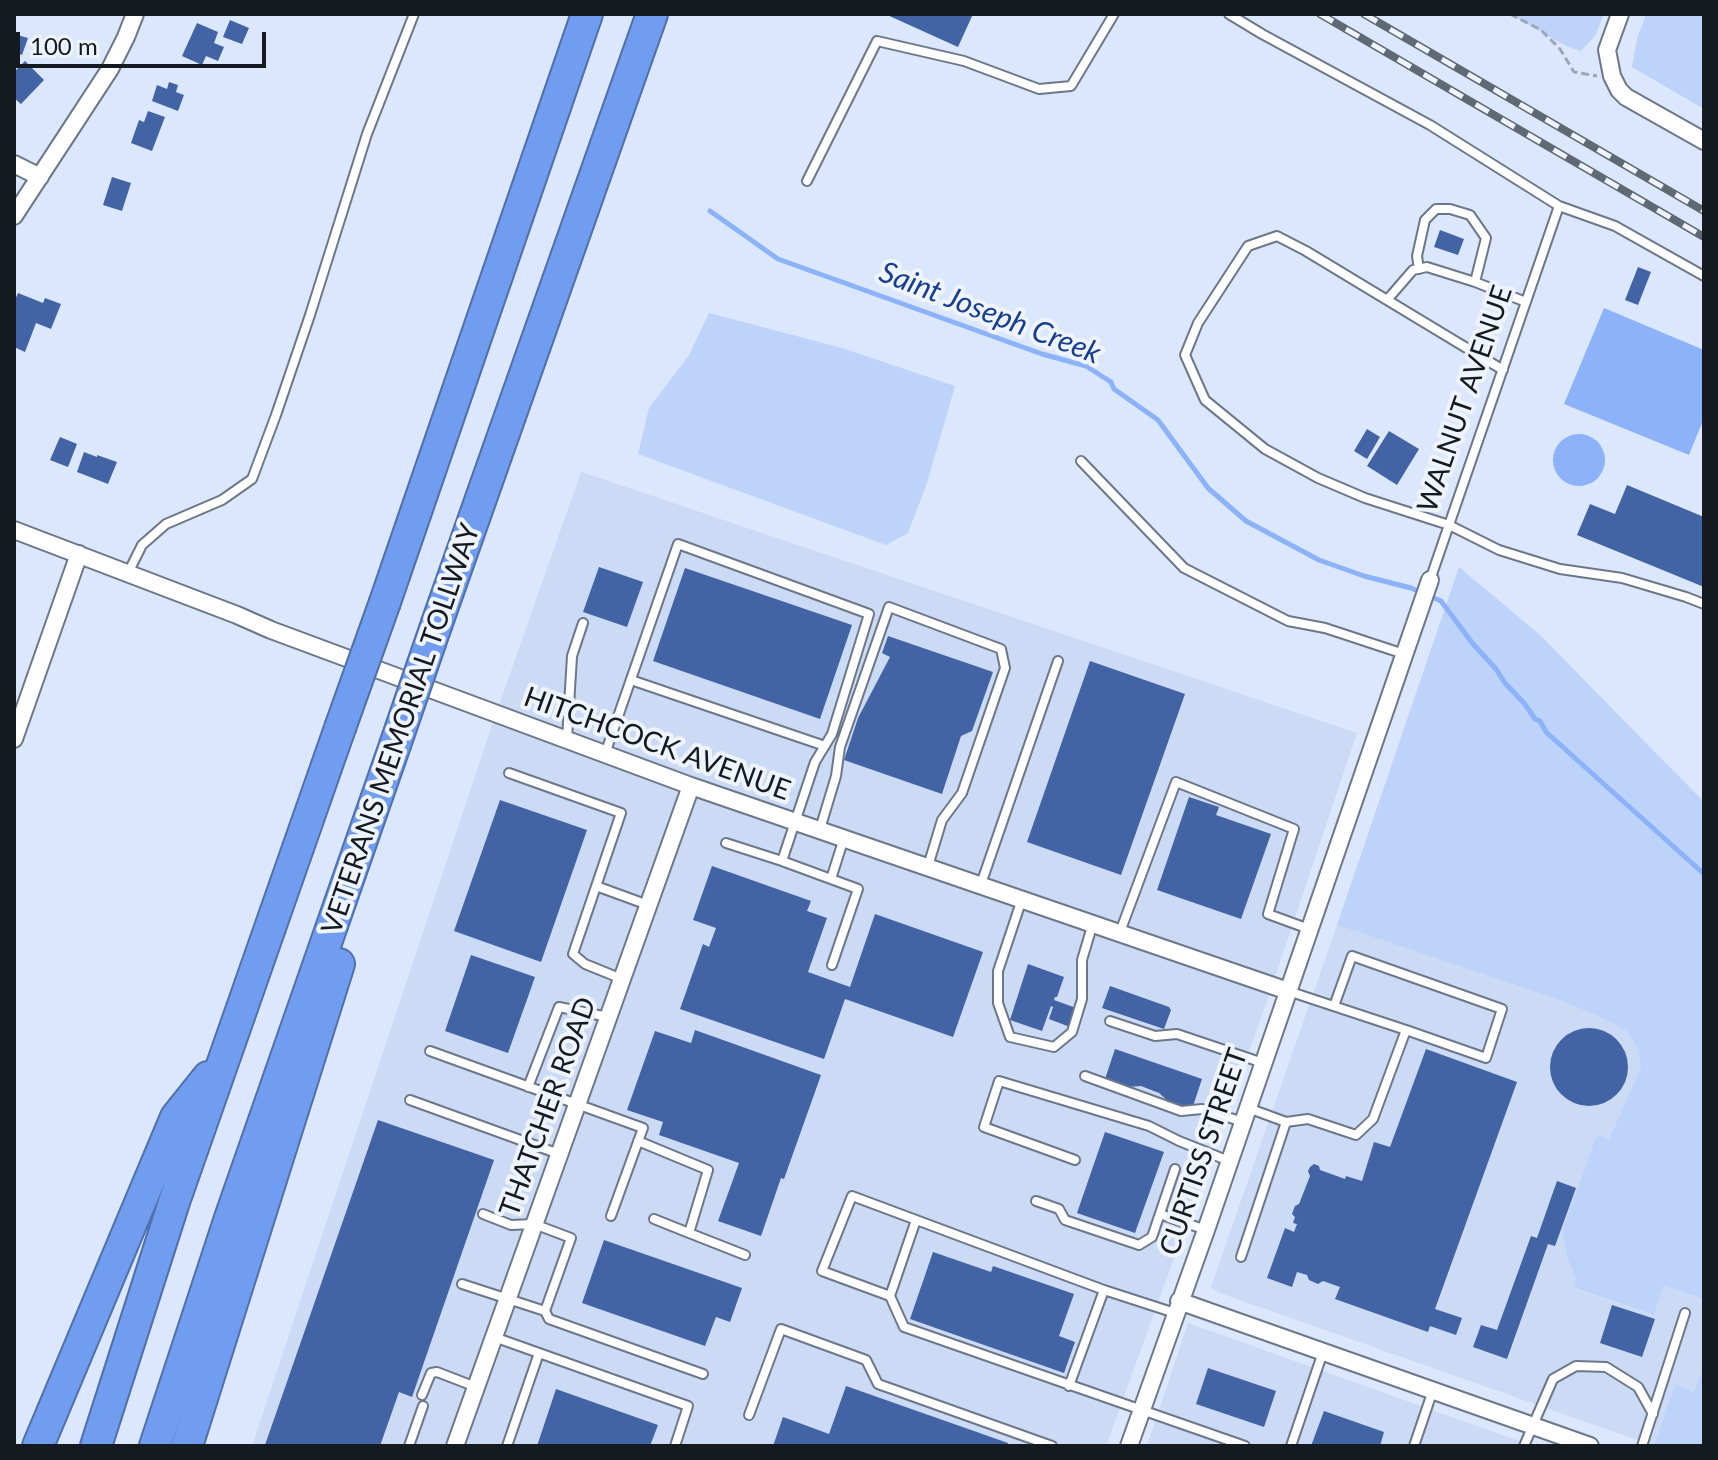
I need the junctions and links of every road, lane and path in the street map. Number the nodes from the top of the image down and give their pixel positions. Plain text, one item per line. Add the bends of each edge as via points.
1 (135, 14) edge
2 (414, 14) edge
3 (587, 14) edge
4 (652, 14) edge
5 (1114, 14) edge
6 (1229, 14) edge
7 (1510, 14) edge
8 (1620, 14) edge
9 (1613, 78) junction
10 (1704, 141) edge
11 (14, 164) edge
12 (40, 177) junction
13 (807, 181) dead end
14 (1559, 206) junction
15 (14, 216) edge
16 (1419, 269) junction
17 (1704, 276) edge
18 (1475, 282) junction
19 (1387, 300) junction
20 (1526, 302) junction
21 (1503, 370) junction
22 (1081, 461) dead end
23 (1449, 525) junction
24 (14, 530) edge
25 (79, 554) junction
26 (128, 573) junction
27 (1430, 580) joint
28 (1704, 604) edge
29 (1420, 608) joint
30 (583, 623) dead end
31 (1404, 654) junction
32 (1058, 661) dead end
33 (631, 680) junction
34 (14, 739) edge
35 (567, 740) junction
36 (825, 746) junction
37 (605, 754) junction
38 (509, 773) dead end
39 (691, 786) junction
40 (379, 792) junction
41 (795, 821) junction
42 (820, 829) junction
43 (844, 837) junction
44 (726, 843) dead end
45 (782, 861) junction
46 (928, 866) junction
47 (831, 879) junction
48 (981, 884) junction
49 (596, 886) junction
50 (1022, 898) junction
51 (648, 905) junction
52 (1093, 923) junction
53 (1309, 929) junction
54 (1120, 932) junction
55 (832, 965) dead end
56 (622, 979) junction
57 (1288, 991) junction
58 (1334, 1006) junction
59 (608, 1017) junction
60 (1110, 1021) dead end
61 (1406, 1030) junction
62 (430, 1051) dead end
63 (222, 1060) junction
64 (1263, 1063) junction
65 (1085, 1076) dead end
66 (528, 1087) junction
67 (410, 1100) dead end
68 (577, 1105) junction
69 (1245, 1115) junction
70 (1286, 1122) junction
71 (638, 1141) junction
72 (559, 1154) junction
73 (1075, 1160) dead end
74 (1229, 1161) junction
75 (1175, 1169) dead end
76 (1036, 1201) dead end
77 (483, 1214) dead end
78 (1160, 1214) junction
79 (611, 1216) dead end
80 (654, 1219) dead end
81 (916, 1220) junction
82 (534, 1224) junction
83 (1206, 1230) junction
84 (689, 1233) junction
85 (745, 1255) dead end
86 (1241, 1257) dead end
87 (462, 1284) dead end
88 (1104, 1290) junction
89 (890, 1296) junction
90 (507, 1299) junction
91 (1177, 1307) junction
92 (545, 1311) junction
93 (1685, 1313) dead end
94 (494, 1337) junction
95 (1323, 1352) junction
96 (539, 1353) junction
97 (703, 1374) dead end
98 (1069, 1386) junction
99 (476, 1387) junction
100 (1433, 1390) junction
101 (422, 1395) dead end
102 (423, 1406) dead end
103 (1142, 1409) junction
104 (1653, 1414) junction
105 (749, 1415) dead end
106 (1534, 1426) junction
107 (1036, 1444) edge
108 (38, 1446) edge
109 (96, 1446) edge
110 (155, 1446) edge
111 (187, 1446) edge
112 (409, 1446) edge
113 (455, 1446) edge
114 (507, 1446) edge
115 (675, 1446) edge
116 (1052, 1446) edge
117 (1129, 1446) edge
118 (1245, 1446) edge
119 (1291, 1446) edge
120 (1414, 1446) edge
121 (1524, 1446) edge
122 (1590, 1446) edge
123 (1642, 1446) edge

1 - 12 street via 110,69
2 - 26 lane via 367,134 252,479 222,500 166,524 142,545
3 - 63 highway, VETERANS MEMORIAL TOLLWAY, bridge
4 - 40 highway, VETERANS MEMORIAL TOLLWAY, bridge
5 - 13 lane via 1071,86 1039,89 964,61 877,41
6 - 14 lane via 1430,125
7 - 9 path via 1541,30 1574,72
8 - 9 street via 1607,50
9 - 10 street via 1626,97
11 - 12 street
12 - 15 street
14 - 17 lane via 1615,226
14 - 20 lane, WALNUT AVENUE
16 - 18 lane
16 - 18 lane via 1425,220 1436,209 1450,209 1470,215 1486,238
16 - 19 lane
18 - 20 lane
19 - 21 lane
19 - 23 lane via 1277,236 1248,246 1198,323 1185,355 1205,400 1265,449 1365,498
20 - 21 lane, WALNUT AVENUE
21 - 23 lane, WALNUT AVENUE
22 - 31 lane via 1184,568 1288,621
23 - 27 lane, WALNUT AVENUE
23 - 28 lane via 1499,550 1560,569 1622,578
24 - 25 street, HITCHCOCK AVENUE
25 - 26 street, HITCHCOCK AVENUE
25 - 34 street
26 - 35 street, HITCHCOCK AVENUE
27 - 29 street, WALNUT AVENUE
29 - 31 street, CURTISS STREET
30 - 35 lane via 572,656
31 - 53 street, CURTISS STREET
32 - 48 lane
33 - 36 lane
33 - 36 lane via 678,544 869,614
33 - 37 lane
35 - 37 street, HITCHCOCK AVENUE
36 - 41 lane
37 - 39 street, HITCHCOCK AVENUE
38 - 49 lane via 621,813
39 - 41 street, HITCHCOCK AVENUE
39 - 51 street, THATCHER ROAD
40 - 110 highway, VETERANS MEMORIAL TOLLWAY
40 - 111 highway via 371,862
41 - 42 street, HITCHCOCK AVENUE
41 - 45 lane
42 - 43 street, HITCHCOCK AVENUE
42 - 46 lane via 840,747 889,607 1001,649 1005,668 962,793 942,820
43 - 46 street, HITCHCOCK AVENUE
43 - 47 lane
44 - 45 lane
45 - 47 lane
46 - 48 street, HITCHCOCK AVENUE
47 - 55 lane via 858,889
48 - 50 street, HITCHCOCK AVENUE
49 - 51 lane
49 - 56 lane via 573,954
50 - 52 street, HITCHCOCK AVENUE
50 - 52 lane via 998,971 998,1003 1010,1037 1054,1047 1072,1032
51 - 56 street, THATCHER ROAD
52 - 54 street, HITCHCOCK AVENUE
53 - 54 lane via 1268,914 1294,829 1176,782
53 - 57 street, CURTISS STREET
54 - 57 street, HITCHCOCK AVENUE
56 - 59 street, THATCHER ROAD
57 - 58 lane
57 - 64 street, CURTISS STREET
58 - 61 lane
58 - 61 lane via 1352,956 1502,1009 1486,1058
59 - 66 lane via 559,1007
59 - 68 street, THATCHER ROAD
60 - 64 lane via 1155,1036 1177,1034
61 - 70 lane via 1373,1119 1356,1135 1308,1119
62 - 66 lane
63 - 108 highway via 176,1117
63 - 109 highway, VETERANS MEMORIAL TOLLWAY
64 - 69 street, CURTISS STREET
65 - 69 lane via 1181,1111
66 - 68 lane
67 - 72 lane
68 - 71 lane via 643,1128
68 - 72 street, THATCHER ROAD
69 - 70 lane
69 - 74 street, CURTISS STREET
70 - 86 lane
71 - 79 lane
71 - 84 lane via 708,1170
72 - 82 street, THATCHER ROAD
73 - 74 lane via 984,1127 999,1081 1149,1126
74 - 83 street, CURTISS STREET
75 - 78 lane
76 - 78 lane via 1059,1209 1065,1220 1139,1245 1152,1237
77 - 82 lane via 511,1225
78 - 83 lane
80 - 84 lane
81 - 88 lane
81 - 89 lane
81 - 89 lane via 852,1196 822,1271
82 - 90 street, THATCHER ROAD
82 - 92 lane via 571,1238
83 - 91 street, CURTISS STREET
84 - 85 lane
87 - 90 lane
88 - 91 lane
88 - 98 lane
89 - 98 lane via 904,1327
90 - 92 lane
90 - 94 street, THATCHER ROAD
91 - 95 street, CURTISS STREET
91 - 103 street
92 - 97 lane via 549,1319
93 - 104 lane
94 - 96 lane
94 - 99 street, THATCHER ROAD
95 - 100 street, CURTISS STREET
95 - 119 lane
96 - 114 lane
96 - 115 lane via 688,1406
98 - 103 lane
99 - 101 lane via 437,1372 431,1373
99 - 113 street, THATCHER ROAD
100 - 106 street, CURTISS STREET
100 - 120 lane
102 - 112 lane
103 - 117 street
103 - 118 lane
104 - 106 lane via 1638,1387 1606,1367 1576,1366 1553,1379
104 - 123 lane
105 - 107 lane via 781,1329 866,1360 878,1384
106 - 121 lane
106 - 122 street, CURTISS STREET
107 - 116 lane

